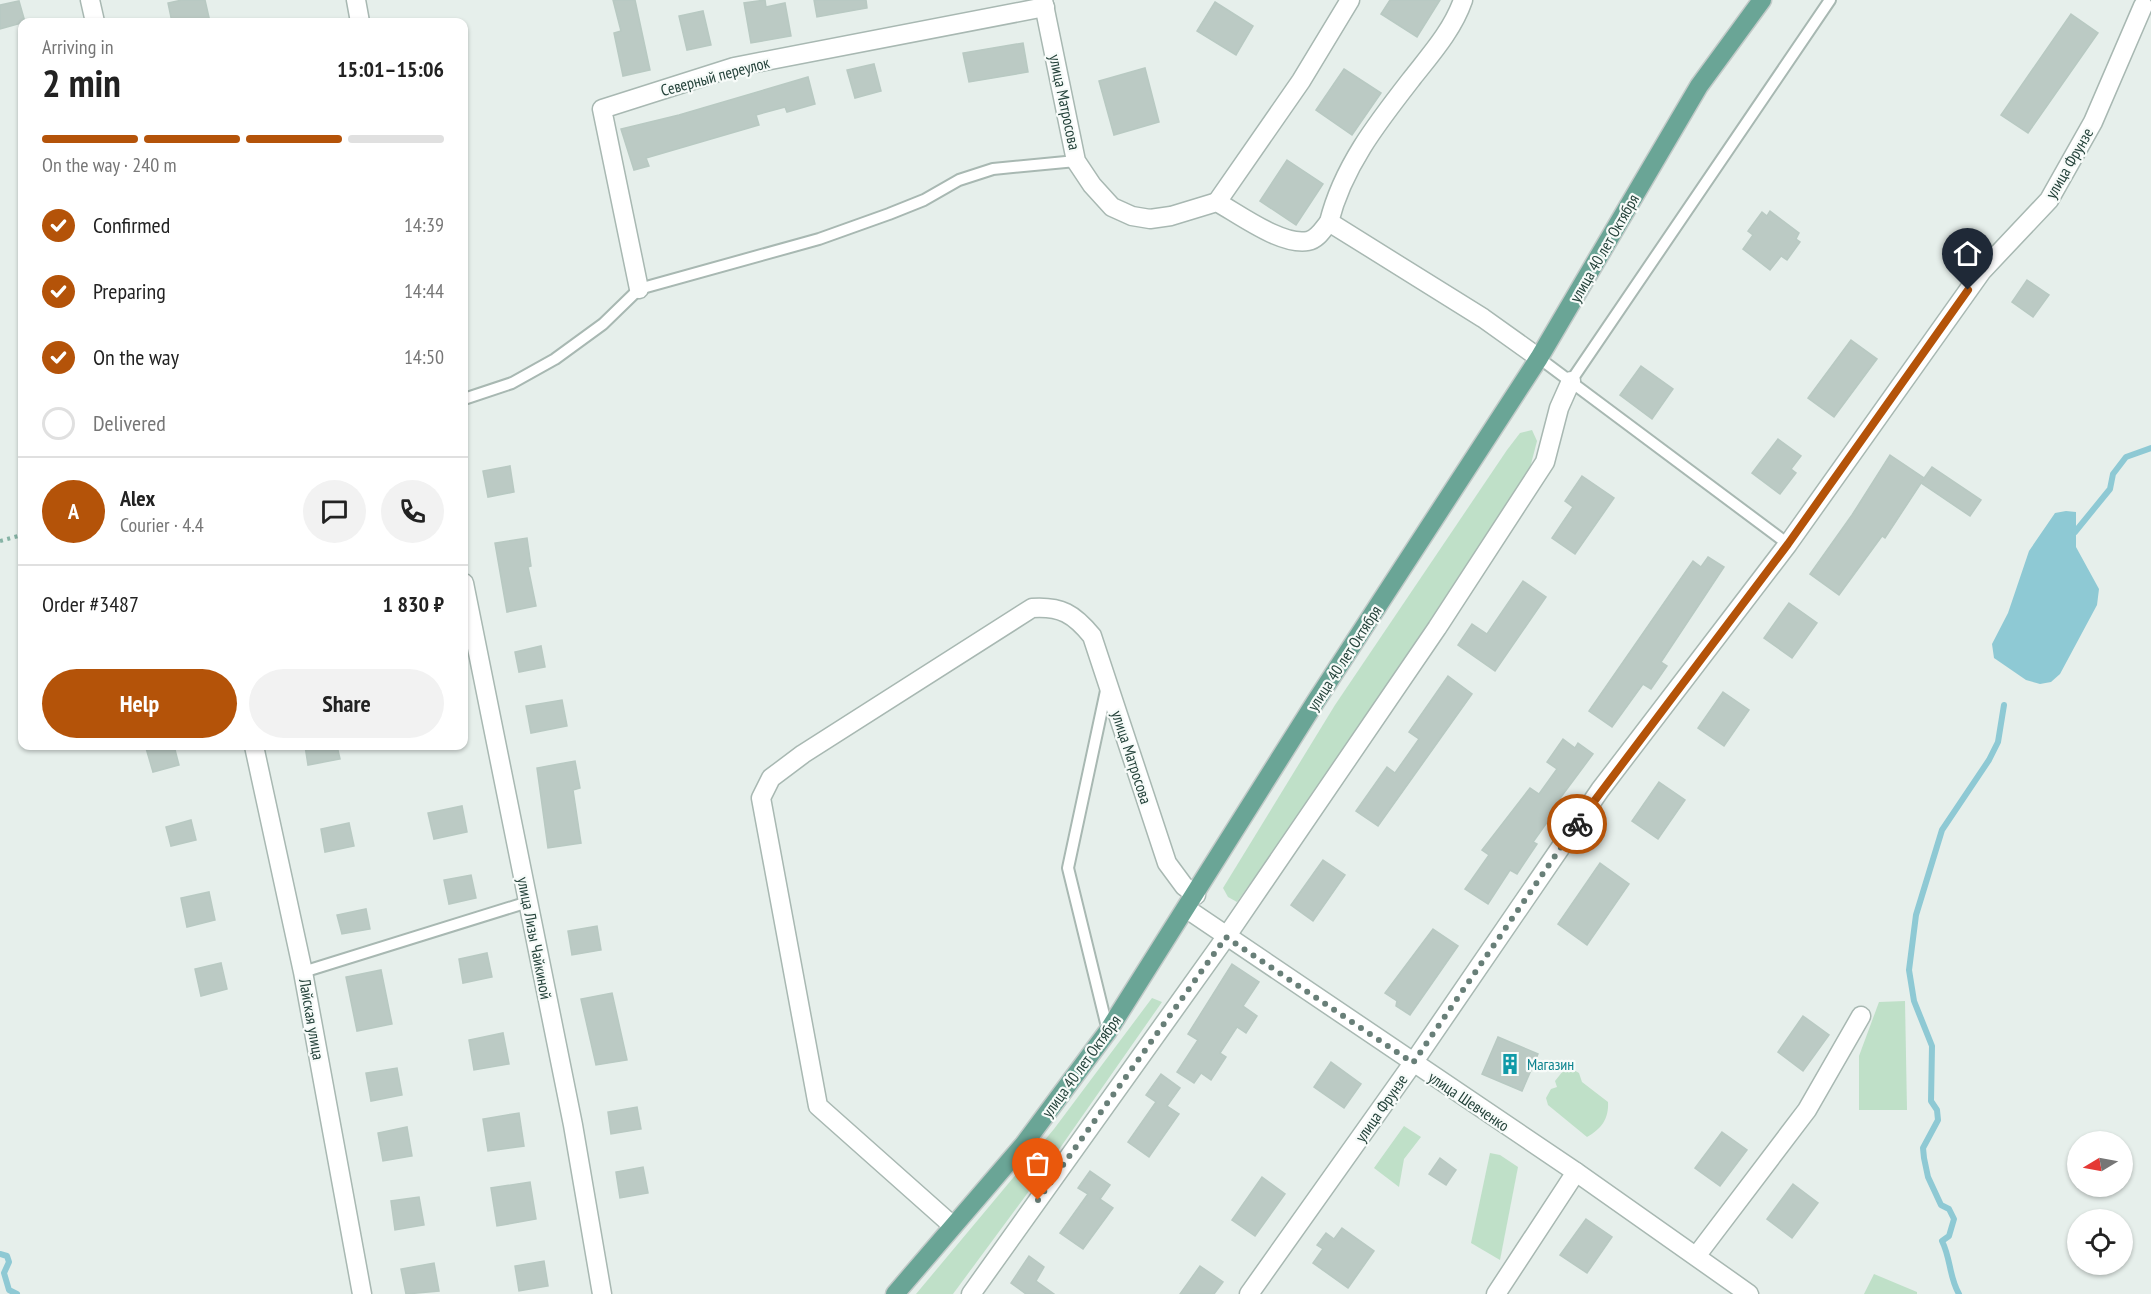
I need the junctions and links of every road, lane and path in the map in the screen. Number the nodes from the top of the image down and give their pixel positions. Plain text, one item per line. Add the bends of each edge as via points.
1 (90, 0) edge
2 (356, 0) edge
3 (1350, 0) edge
4 (1463, 0) edge
5 (1762, 0) edge
6 (1830, 0) edge
7 (2144, 3) edge
8 (1044, 4) edge
9 (94, 18) edge
10 (359, 18) edge
11 (1076, 160) junction
12 (1217, 202) junction
13 (1329, 222) junction
14 (639, 289) junction
15 (1539, 358) junction
16 (1571, 381) junction
17 (468, 398) edge
18 (18, 537) edge
19 (0, 541) edge
20 (1788, 544) junction
21 (468, 603) edge
22 (1107, 683) junction
23 (255, 750) edge
24 (528, 902) junction
25 (1192, 902) junction
26 (1226, 937) junction
27 (303, 972) junction
28 (1861, 1016) dead end
29 (1108, 1031) junction
30 (1413, 1063) junction
31 (1576, 1172) junction
32 (953, 1226) junction
33 (1696, 1255) junction
34 (362, 1294) edge
35 (602, 1294) edge
36 (895, 1294) edge
37 (971, 1294) edge
38 (1249, 1294) edge
39 (1496, 1294) edge
40 (1749, 1294) edge

1 - 9 street
2 - 10 street
3 - 12 street via 1301,81
4 - 13 street via 1449,29 1347,170
5 - 15 main road, улица 40 лет Октября via 1699,86
6 - 16 lane
7 - 20 street, улица Фрунзе via 2093,122 2049,200 1982,271
8 - 11 street, улица Матросова
8 - 14 street, Северный переулок via 734,67 602,109
11 - 12 street, улица Матросова via 1112,207 1132,216 1171,216
11 - 14 lane via 993,169 959,180 890,214 819,239
12 - 13 street via 1273,234 1292,240 1316,238
13 - 15 street via 1483,318
14 - 17 lane via 603,324 555,359 513,383
15 - 16 lane
15 - 25 main road, улица 40 лет Октября via 1316,701
16 - 20 lane
16 - 26 street via 1559,408 1545,462 1356,749
18 - 19 path
20 - 30 street, улица Фрунзе via 1600,790
21 - 24 street, улица Лизы Чайкиной
22 - 25 street, улица Матросова via 1167,863
22 - 29 lane via 1068,868
22 - 32 street, улица Матросова via 1092,636 1073,616 1052,606 1032,608 803,754 771,778 761,798 818,1106
23 - 27 street, Лайская улица
24 - 27 lane
24 - 35 street, улица Лизы Чайкиной
25 - 26 street, улица Шевченко
25 - 29 main road, улица 40 лет Октября
26 - 30 street, улица Шевченко
26 - 37 street
27 - 34 street, Лайская улица
28 - 33 street via 1807,1110
29 - 32 main road, улица 40 лет Октября via 1024,1143
30 - 31 street, улица Шевченко
30 - 38 street, улица Фрунзе
31 - 33 street, улица Шевченко
31 - 39 street
32 - 36 main road, улица 40 лет Октября
33 - 40 street, улица Шевченко

